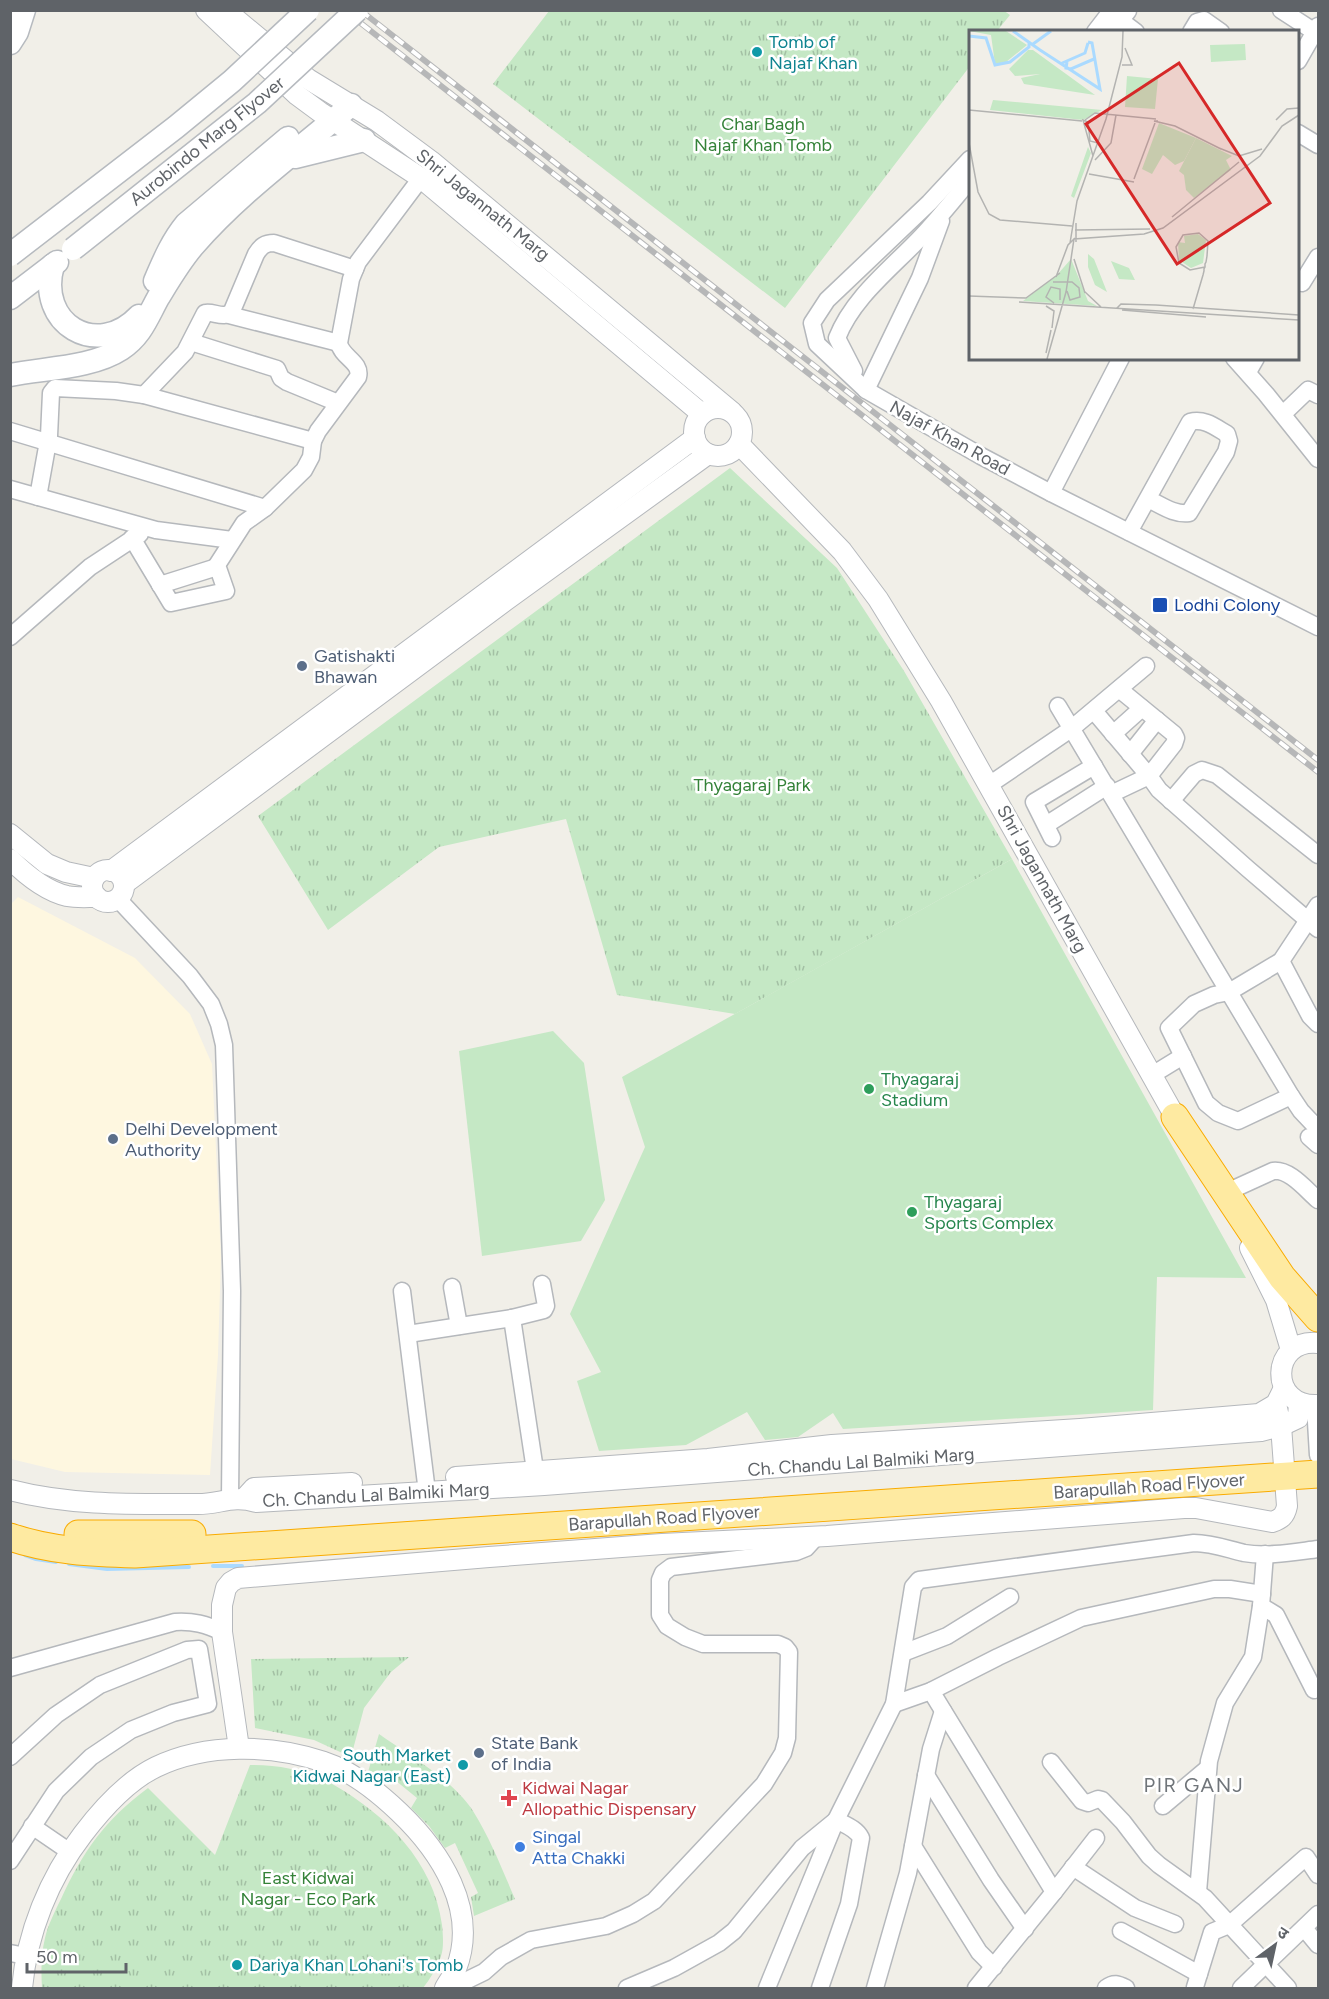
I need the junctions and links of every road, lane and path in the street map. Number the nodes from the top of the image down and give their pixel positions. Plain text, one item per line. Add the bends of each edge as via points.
1 (207, 10) edge
2 (225, 10) edge
3 (308, 10) edge
4 (357, 10) edge
5 (1281, 10) edge
6 (19, 17) edge
7 (1117, 17) edge
8 (1098, 30) edge
9 (1133, 30) edge
10 (1192, 30) edge
11 (1218, 30) edge
12 (1317, 31) edge
13 (10, 43) edge
14 (1299, 59) edge
15 (344, 102) junction
16 (327, 116) junction
17 (1299, 134) edge
18 (364, 140) junction
19 (1318, 145) edge
20 (287, 159) junction
21 (968, 170) edge
22 (421, 178) junction
23 (944, 211) junction
24 (10, 255) edge
25 (1318, 257) edge
26 (53, 266) junction
27 (356, 266) junction
28 (1299, 284) edge
29 (10, 298) edge
30 (229, 315) junction
31 (191, 342) junction
32 (339, 343) junction
33 (1120, 360) edge
34 (1252, 365) edge
35 (10, 375) edge
36 (866, 390) junction
37 (144, 395) junction
38 (1318, 395) edge
39 (338, 403) junction
40 (732, 412) junction
41 (702, 414) junction
42 (1283, 414) junction
43 (10, 431) edge
44 (695, 438) junction
45 (313, 441) junction
46 (48, 442) junction
47 (739, 444) junction
48 (708, 454) junction
49 (1318, 459) edge
50 (10, 489) edge
51 (1051, 494) junction
52 (38, 497) junction
53 (1148, 499) junction
54 (265, 508) junction
55 (156, 530) junction
56 (1129, 532) junction
57 (132, 538) junction
58 (232, 540) junction
59 (217, 565) junction
60 (160, 585) junction
61 (458, 625) junction
62 (1318, 627) edge
63 (14, 628) edge
64 (1146, 666) dead end
65 (1119, 689) junction
66 (1058, 706) dead end
67 (1142, 708) junction
68 (1094, 711) junction
69 (1157, 720) junction
70 (1071, 729) junction
71 (1113, 734) junction
72 (1130, 753) junction
73 (1094, 766) junction
74 (1149, 776) junction
75 (989, 785) junction
76 (1109, 790) junction
77 (1171, 801) junction
78 (10, 834) edge
79 (1318, 855) edge
80 (10, 859) edge
81 (109, 886) junction
82 (1318, 905) edge
83 (1313, 925) edge
84 (1281, 962) junction
85 (1229, 992) junction
86 (1318, 1024) edge
87 (1183, 1056) junction
88 (1152, 1075) junction
89 (1291, 1096) junction
90 (1175, 1117) junction
91 (1315, 1137) edge
92 (1228, 1193) junction
93 (1318, 1200) edge
94 (542, 1284) dead end
95 (452, 1287) dead end
96 (402, 1291) dead end
97 (512, 1318) junction
98 (1318, 1318) edge
99 (459, 1326) junction
100 (408, 1334) junction
101 (1318, 1343) edge
102 (1291, 1350) junction
103 (1280, 1396) junction
104 (1311, 1404) edge
105 (1282, 1434) junction
106 (834, 1454) junction
107 (1318, 1455) edge
108 (535, 1470) junction
109 (1318, 1474) edge
110 (426, 1486) junction
111 (10, 1490) edge
112 (237, 1499) junction
113 (10, 1521) edge
114 (10, 1537) edge
115 (816, 1537) junction
116 (1318, 1549) edge
117 (1265, 1554) junction
118 (1010, 1597) dead end
119 (1262, 1600) junction
120 (222, 1632) junction
121 (903, 1653) junction
122 (10, 1668) edge
123 (1314, 1690) dead end
124 (931, 1691) junction
125 (894, 1704) junction
126 (944, 1711) junction
127 (239, 1748) junction
128 (10, 1757) edge
129 (1051, 1762) dead end
130 (1208, 1768) junction
131 (926, 1775) junction
132 (1163, 1806) dead end
133 (836, 1820) junction
134 (32, 1826) junction
135 (1096, 1838) dead end
136 (913, 1846) junction
137 (70, 1852) junction
138 (1312, 1852) edge
139 (10, 1861) edge
140 (1073, 1867) junction
141 (1318, 1875) edge
142 (1054, 1892) junction
143 (1197, 1892) junction
144 (1318, 1914) edge
145 (1175, 1924) dead end
146 (1229, 1925) junction
147 (1304, 1928) junction
148 (1025, 1929) junction
149 (1121, 1931) dead end
150 (1318, 1945) edge
151 (18, 1955) edge
152 (1266, 1963) junction
153 (994, 1967) junction
154 (1197, 1985) edge
155 (22, 1989) edge
156 (445, 1989) edge
157 (451, 1989) edge
158 (627, 1989) edge
159 (767, 1989) edge
160 (820, 1989) edge
161 (875, 1989) edge
162 (976, 1989) edge
163 (1106, 1989) edge
164 (1126, 1989) edge
165 (1241, 1989) edge
166 (1288, 1989) edge

1 - 16 street, Shri Jagannath Marg via 288,86
2 - 15 street, Shri Jagannath Marg via 308,79
3 - 24 main road, Aurobindo Marg Flyover, bridge via 232,81
4 - 26 main road, Aurobindo Marg Flyover, bridge via 257,103
5 - 12 street
6 - 13 main road via 17,32
7 - 8 street
7 - 9 street
10 - 11 street via 1204,20
12 - 14 street
15 - 16 main road
15 - 40 street, Shri Jagannath Marg via 431,161
16 - 18 street, Shri Jagannath Marg
16 - 20 main road
16 - 26 main road via 186,224 168,250 140,316 119,332 93,336 68,326 52,304 49,292
17 - 19 street
18 - 20 main road
18 - 22 street, Shri Jagannath Marg
20 - 35 main road via 214,222 183,258 136,337 120,350 99,360
21 - 23 street
21 - 36 street, Najaf Khan Road via 827,300 812,323 816,344
22 - 27 street
22 - 41 street, Shri Jagannath Marg
23 - 36 street via 920,278
23 - 36 street via 867,292 842,325 837,338
25 - 28 street
26 - 29 main road, Aurobindo Marg Flyover
27 - 30 street via 267,243 256,254
27 - 32 street
30 - 31 street via 204,313
30 - 32 street
31 - 37 street
31 - 39 street via 277,369 287,382
32 - 39 street via 359,371
33 - 51 street
34 - 42 street
36 - 51 street, Najaf Khan Road
37 - 45 street
37 - 46 street via 87,388 53,389
38 - 42 street via 1308,390
39 - 45 street
40 - 41 street via 714,408
40 - 47 street via 741,424
41 - 44 street via 696,422
42 - 49 street
43 - 46 street
44 - 48 street
44 - 61 street
45 - 54 street via 304,470
46 - 52 street
46 - 54 street
47 - 48 street via 726,455
47 - 75 street, Shri Jagannath Marg via 863,578
48 - 61 street
50 - 52 street
51 - 56 street, Najaf Khan Road
52 - 55 street
53 - 53 street via 1190,422 1206,422 1227,434 1226,452 1189,513 1170,510
53 - 56 street
54 - 58 street via 244,523
55 - 57 street
55 - 58 street
56 - 62 street, Najaf Khan Road
57 - 60 street
57 - 63 street
58 - 59 street
59 - 60 street
59 - 60 street via 224,592 171,603
61 - 81 street
64 - 65 street
65 - 67 street
65 - 68 street
66 - 70 street
67 - 69 street
67 - 71 street
68 - 70 street
68 - 71 street
69 - 72 street
69 - 74 street via 1176,738
70 - 73 street
70 - 75 street
71 - 72 street
72 - 74 street
73 - 76 street
73 - 76 street via 1031,796 1049,831
74 - 76 street
74 - 77 street
75 - 88 street, Shri Jagannath Marg
76 - 85 street
77 - 79 street via 1194,774 1202,770 1217,775
77 - 83 street
78 - 81 street via 47,864
80 - 81 street via 34,880 68,896
81 - 112 street via 211,1004 224,1045
82 - 83 street
83 - 84 street
84 - 85 street
84 - 86 street
85 - 87 street via 1194,1004 1169,1028
85 - 89 street
87 - 88 street
87 - 89 street via 1206,1103 1238,1121
88 - 90 street, Shri Jagannath Marg
89 - 91 street
90 - 92 highway
90 - 102 street, Shri Jagannath Marg via 1267,1280
92 - 93 street via 1279,1170
92 - 98 highway via 1282,1276
94 - 97 street via 544,1310
95 - 99 street
96 - 100 street
97 - 99 street
97 - 108 street
99 - 100 street
100 - 110 street
101 - 102 street via 1300,1344
102 - 103 street via 1281,1368
103 - 104 street
103 - 105 street
103 - 106 street, Ch. Chandu Lal Balmiki Marg via 1258,1414
104 - 105 street
104 - 107 street
105 - 106 street, Ch. Chandu Lal Balmiki Marg via 1261,1431
105 - 115 street via 1287,1506 1286,1514 1272,1522 1184,1508
106 - 108 street, Ch. Chandu Lal Balmiki Marg
106 - 110 street, Ch. Chandu Lal Balmiki Marg
107 - 113 highway, Barapullah Road Flyover via 203,1534 86,1535
108 - 110 street, Ch. Chandu Lal Balmiki Marg
109 - 114 highway, Barapullah Road Flyover via 135,1554 90,1553 34,1545
110 - 112 street, Ch. Chandu Lal Balmiki Marg via 254,1488
111 - 112 street, Ch. Chandu Lal Balmiki Marg via 102,1503 206,1504
115 - 120 street via 663,1544 238,1578 225,1588 222,1598
115 - 157 street via 796,1552 670,1567 660,1580 662,1620 685,1637 703,1644 778,1644 789,1652 787,1738 783,1753 764,1784 643,1909 606,1926 531,1940
116 - 117 street
117 - 119 street
117 - 121 street via 1194,1543 922,1578 913,1587
118 - 121 street via 947,1636
119 - 123 street via 1276,1615
119 - 124 street via 1214,1588 1092,1615 1063,1625
119 - 130 street via 1253,1657 1225,1703
120 - 122 street via 192,1621 175,1622
120 - 127 street
121 - 125 street
124 - 125 street
124 - 126 street
125 - 133 street
126 - 131 street
126 - 142 street
127 - 137 street via 155,1767 134,1781 93,1820
127 - 156 street via 283,1750 327,1763 385,1798 429,1845 448,1875 461,1913 461,1950
128 - 134 street via 56,1715 100,1685 188,1650 200,1649 208,1704 131,1730 91,1757 56,1791
129 - 143 street via 1082,1801 1102,1800 1159,1865
130 - 132 street
130 - 143 street
131 - 136 street
131 - 148 street
133 - 158 street via 802,1848 734,1931 674,1968
133 - 159 street
133 - 160 street via 861,1838 847,1914
134 - 137 street
134 - 139 street
135 - 140 street
136 - 153 street via 979,1952
136 - 161 street
137 - 151 street
138 - 141 street
138 - 146 street
140 - 142 street
140 - 145 street via 1135,1908
142 - 148 street
143 - 146 street
144 - 147 street
146 - 152 street
146 - 154 street via 1210,1935
147 - 150 street
147 - 152 street
148 - 153 street
149 - 154 street
151 - 155 street
152 - 165 street
152 - 166 street
153 - 162 street
163 - 164 street via 1116,1984

